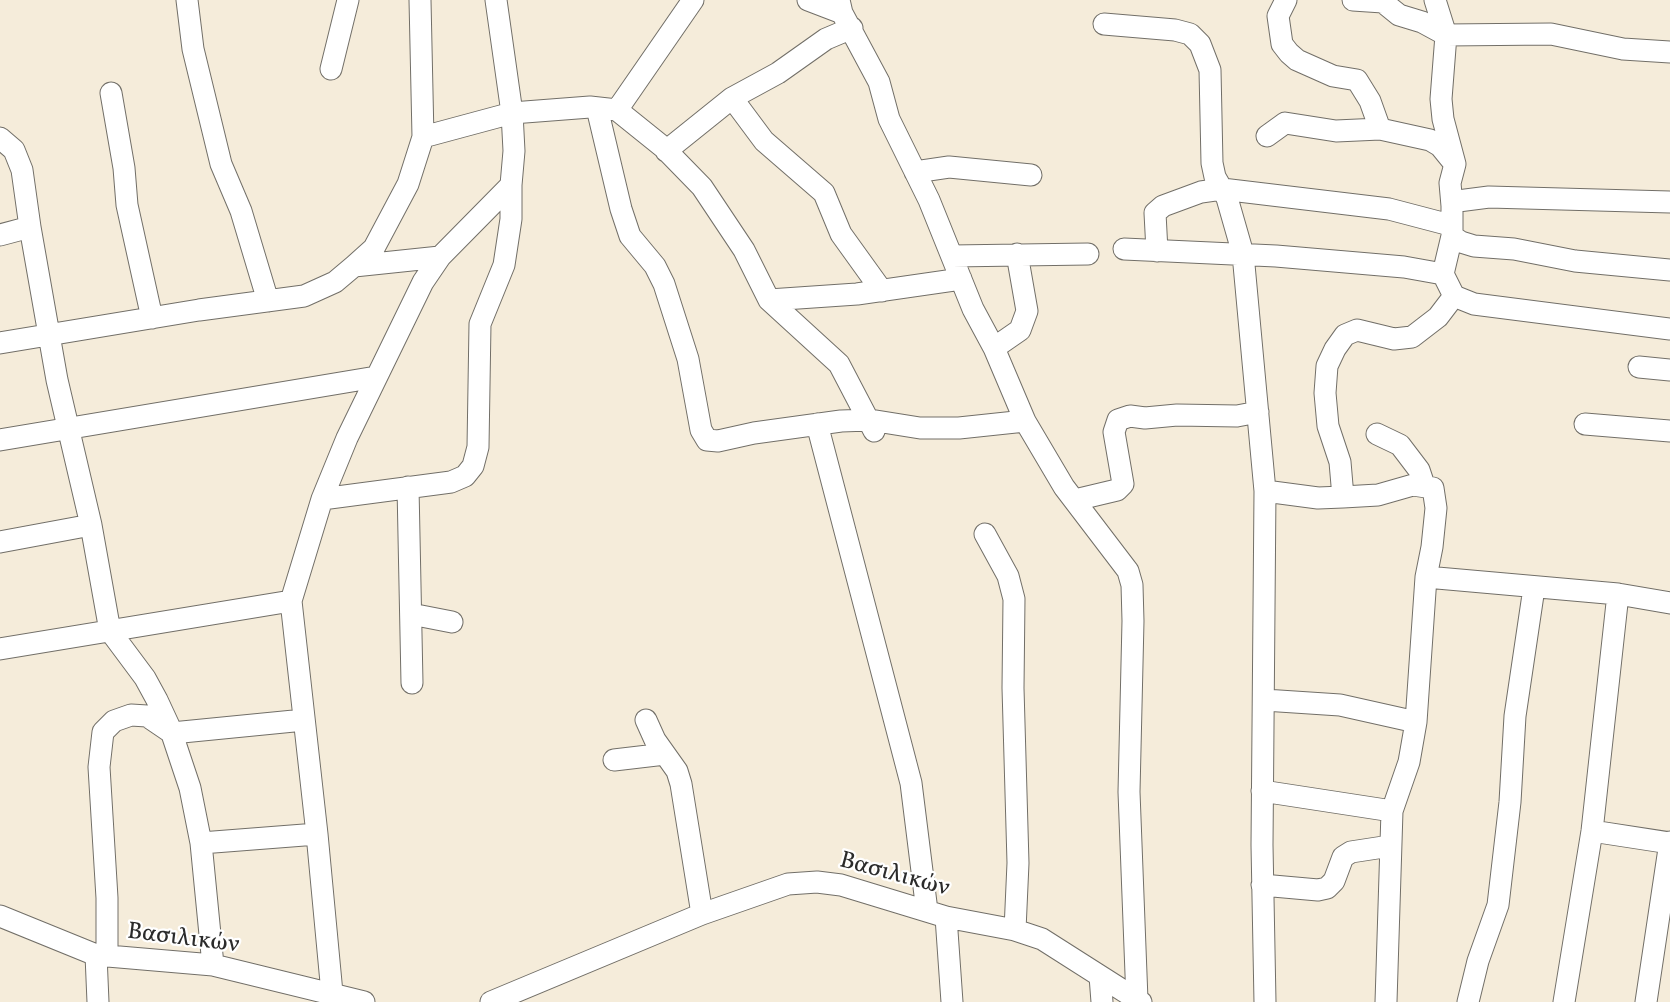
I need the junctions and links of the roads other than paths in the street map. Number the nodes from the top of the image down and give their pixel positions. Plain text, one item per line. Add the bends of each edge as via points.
1 (187, 0) edge
2 (348, 0) edge
3 (420, 0) edge
4 (496, 0) edge
5 (693, 0) edge
6 (808, 0) edge
7 (1286, 0) edge
8 (1353, 0) edge
9 (1435, 0) edge
10 (844, 14) edge
11 (1104, 24) dead end
12 (1446, 35) junction
13 (1670, 52) edge
14 (331, 69) dead end
15 (111, 93) dead end
16 (732, 98) junction
17 (607, 109) junction
18 (512, 113) junction
19 (1380, 129) junction
20 (1267, 136) dead end
21 (423, 137) junction
22 (0, 138) edge
23 (666, 151) junction
24 (1455, 164) junction
25 (915, 172) junction
26 (1031, 175) dead end
27 (511, 185) junction
28 (1222, 189) junction
29 (1670, 202) edge
30 (1451, 222) junction
31 (30, 227) junction
32 (0, 236) edge
33 (1124, 249) dead end
34 (1157, 251) junction
35 (951, 252) junction
36 (1017, 254) junction
37 (1088, 254) dead end
38 (1243, 255) junction
39 (440, 257) junction
40 (354, 267) junction
41 (1670, 270) edge
42 (1443, 274) junction
43 (961, 279) junction
44 (930, 283) junction
45 (882, 291) junction
46 (1454, 296) junction
47 (769, 300) junction
48 (268, 301) junction
49 (152, 318) junction
50 (1670, 329) edge
51 (50, 335) junction
52 (0, 343) edge
53 (994, 348) junction
54 (1639, 367) dead end
55 (1670, 370) edge
56 (376, 377) junction
57 (1258, 412) junction
58 (1025, 421) junction
59 (817, 424) junction
60 (1585, 424) dead end
61 (872, 426) junction
62 (67, 427) junction
63 (1670, 431) edge
64 (1377, 434) dead end
65 (0, 440) edge
66 (1424, 485) junction
67 (408, 487) junction
68 (1265, 491) junction
69 (1343, 497) junction
70 (322, 499) junction
71 (1075, 500) junction
72 (91, 525) junction
73 (985, 534) dead end
74 (0, 542) edge
75 (1426, 577) junction
76 (1534, 588) junction
77 (1618, 594) junction
78 (291, 601) junction
79 (1670, 603) edge
80 (411, 614) junction
81 (452, 622) dead end
82 (110, 631) junction
83 (0, 648) edge
84 (412, 683) dead end
85 (1264, 700) junction
86 (304, 720) junction
87 (646, 720) dead end
88 (1416, 722) junction
89 (172, 733) junction
90 (665, 754) junction
91 (614, 760) dead end
92 (1262, 791) junction
93 (1392, 811) junction
94 (1592, 831) junction
95 (317, 834) junction
96 (1670, 842) edge
97 (201, 843) junction
98 (1390, 846) junction
99 (1262, 885) junction
100 (702, 914) junction
101 (937, 914) junction
102 (0, 916) edge
103 (1014, 930) junction
104 (102, 956) junction
105 (213, 965) junction
106 (1100, 976) junction
107 (276, 992) edge
108 (332, 993) junction
109 (500, 1000) edge
110 (1139, 1001) edge
111 (98, 1002) edge
112 (364, 1002) edge
113 (952, 1002) edge
114 (1102, 1002) edge
115 (1265, 1002) edge
116 (1386, 1002) edge
117 (1468, 1002) edge
118 (1564, 1002) edge
119 (1646, 1002) edge

1 - 48 street via 193,49 218,153 241,211
2 - 14 street
3 - 21 street
4 - 18 street
5 - 17 street
6 - 10 street
7 - 19 street via 1278,16 1282,44 1297,60 1357,80
8 - 12 street via 1383,2 1399,15
9 - 12 street
10 - 16 street via 826,39 778,73
10 - 25 street via 879,82 889,119
11 - 28 street via 1175,30 1190,34 1200,44 1210,70 1212,163
12 - 13 street via 1551,34 1623,49
12 - 24 street via 1441,99
15 - 49 street via 127,205
16 - 23 street
16 - 45 street via 764,141 824,193 841,234
17 - 18 street
17 - 23 street
17 - 59 street via 621,209 630,236 655,266 664,284 688,359 706,440
18 - 21 street
18 - 27 street
19 - 20 street via 1336,131 1285,123
19 - 24 street via 1430,140
21 - 40 street via 408,184 375,248
22 - 31 street via 14,150 22,170
23 - 47 street via 702,187 757,272
24 - 30 street via 1450,183
25 - 26 street via 949,167
25 - 35 street
27 - 39 street
27 - 67 street via 504,265 480,324 479,435 473,466 465,476 451,482
28 - 30 street via 1389,209
28 - 34 street via 1202,192 1155,213
28 - 38 street
29 - 30 street via 1490,197 1458,201
30 - 41 street via 1461,242 1474,246
30 - 42 street
31 - 32 street
31 - 51 street
33 - 34 street
34 - 38 street
35 - 36 street
35 - 43 street
35 - 44 street
36 - 37 street
36 - 53 street via 1027,312 1020,330
38 - 42 street via 1404,267
38 - 57 street
39 - 40 street
39 - 56 street via 423,282
40 - 48 street via 335,282 304,296
42 - 46 street
43 - 44 street
43 - 53 street
44 - 45 street
45 - 47 street
46 - 50 street via 1474,304 1539,314
46 - 69 street via 1438,317 1412,337 1394,339 1357,330 1345,335 1335,349 1326,366 1325,393 1328,426 1340,462
47 - 61 street via 839,364
48 - 49 street
49 - 51 street
51 - 52 street
51 - 62 street
53 - 58 street
54 - 55 street
56 - 62 street
56 - 70 street
57 - 68 street
57 - 71 street via 1237,416 1130,416 1119,420 1114,432 1123,484 1117,490
58 - 61 street via 959,428
58 - 71 street
59 - 61 street
59 - 101 street via 911,783
60 - 63 street
62 - 65 street
62 - 72 street
64 - 66 street via 1400,445 1419,470
66 - 69 street via 1378,495
66 - 75 street via 1433,488 1436,498
67 - 70 street
67 - 80 street
68 - 69 street
68 - 85 street
70 - 78 street
71 - 110 street via 1128,571 1132,585 1130,792
72 - 74 street
72 - 82 street
73 - 103 street via 1008,576 1014,599 1018,863
75 - 76 street
75 - 88 street
76 - 77 street
76 - 117 street via 1515,716 1498,905
77 - 79 street
77 - 94 street
78 - 82 street
78 - 86 street
80 - 81 street
80 - 84 street
82 - 83 street
82 - 89 street via 145,678
85 - 88 street via 1340,705
85 - 92 street
86 - 89 street
86 - 95 street
87 - 90 street
88 - 93 street via 1409,762
89 - 97 street via 190,788
89 - 104 street via 147,716 131,715 114,721 103,732 99,766 107,898
90 - 91 street
90 - 100 street via 681,784
92 - 93 street
92 - 99 street
93 - 98 street
94 - 96 street
94 - 118 street
95 - 97 street
95 - 108 street
96 - 119 street
97 - 105 street
98 - 99 street via 1351,852 1343,857 1334,881 1327,888
98 - 116 street
99 - 115 street
100 - 101 street, Βασιλικών via 788,884 817,882 852,888
100 - 109 street, Βασιλικών
101 - 103 street, Βασιλικών
101 - 113 street
102 - 104 street, Βασιλικών
103 - 106 street, Βασιλικών via 1042,939
104 - 105 street, Βασιλικών
104 - 111 street
105 - 107 street, Βασιλικών
106 - 110 street, Βασιλικών
106 - 114 street
107 - 108 street, Βασιλικών
108 - 112 street, Βασιλικών

